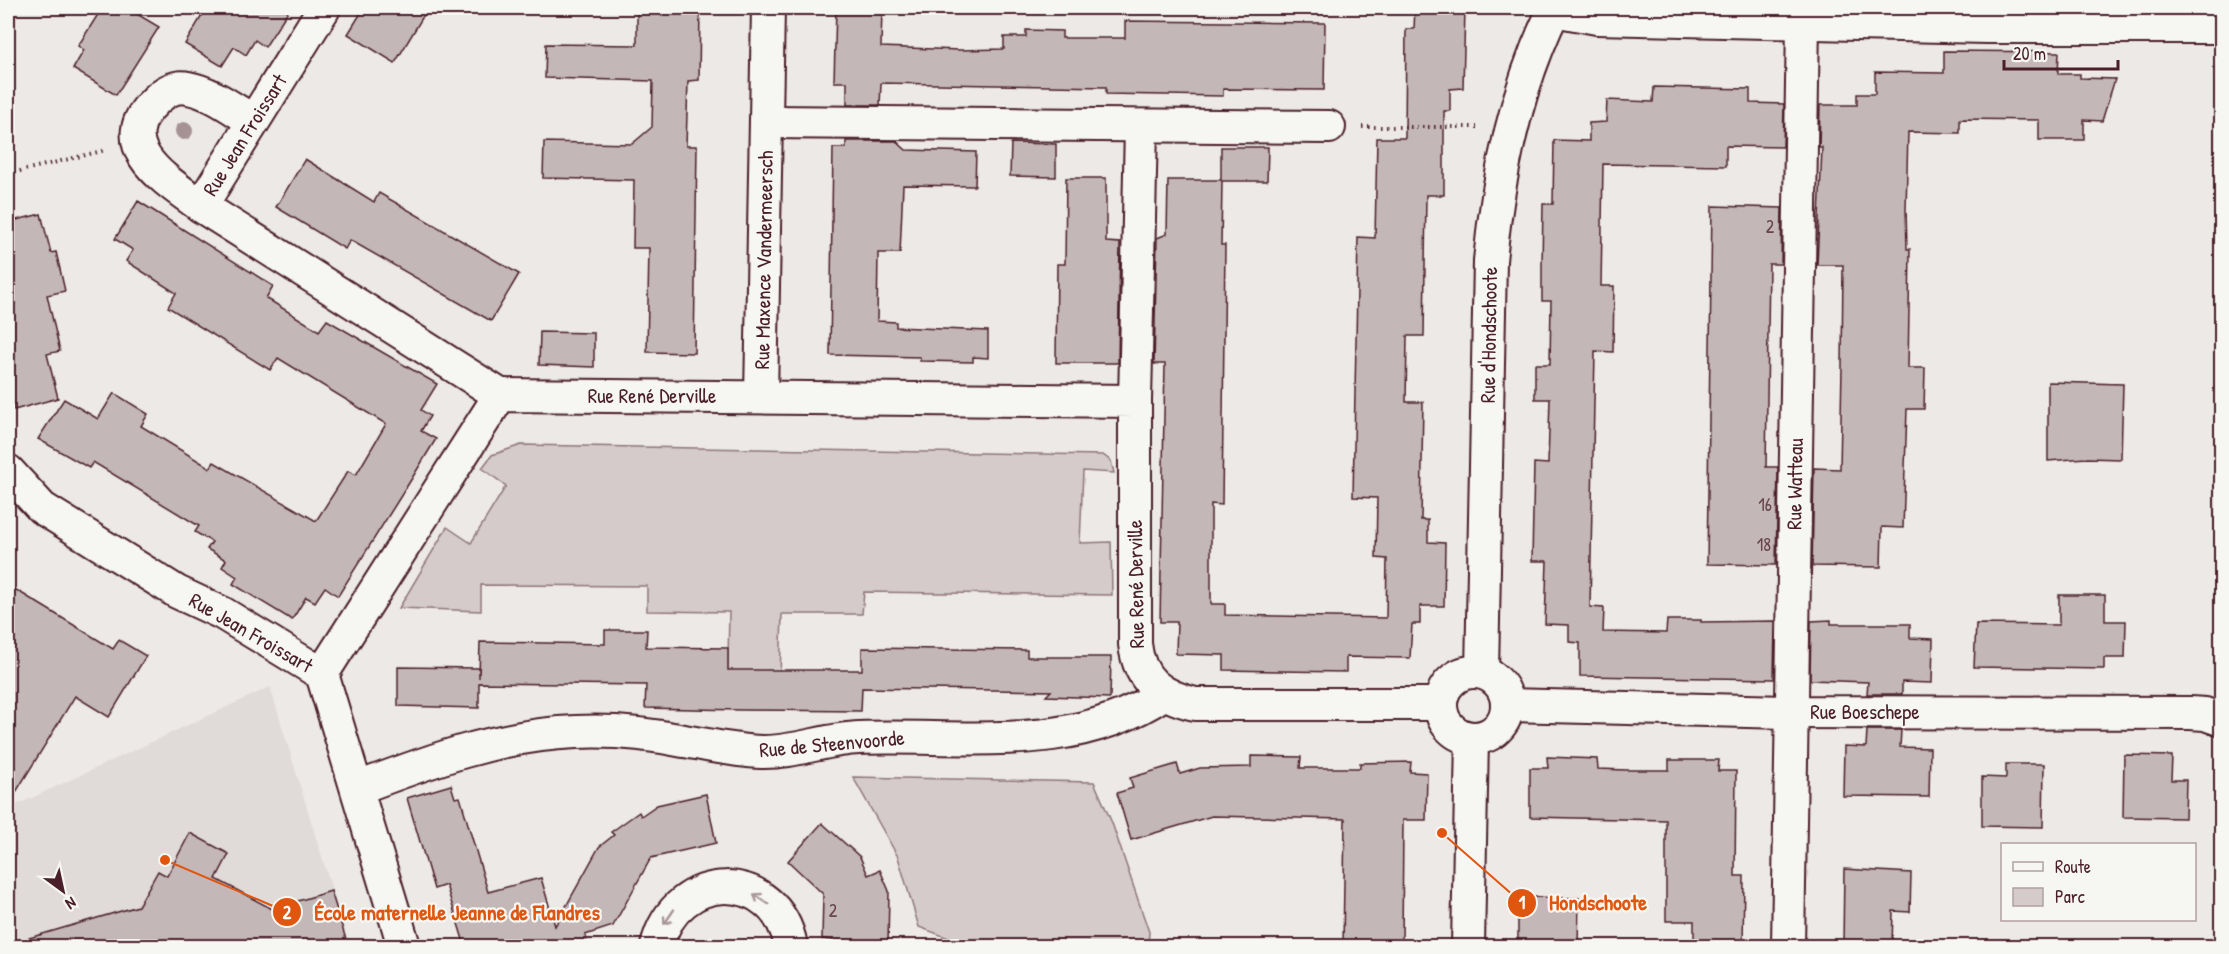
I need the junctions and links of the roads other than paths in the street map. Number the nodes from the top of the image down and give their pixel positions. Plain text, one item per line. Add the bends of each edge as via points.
1 (324, 8) edge
2 (768, 8) edge
3 (1555, 9) edge
4 (1986, 17) edge
5 (1803, 22) junction
6 (2222, 27) edge
7 (253, 121) junction
8 (767, 122) junction
9 (1141, 127) junction
10 (1329, 127) road end
11 (201, 206) junction
12 (500, 395) junction
13 (761, 397) junction
14 (1135, 401) junction
15 (8, 471) edge
16 (1482, 672) junction
17 (322, 674) junction
18 (1163, 694) junction
19 (1441, 704) junction
20 (1508, 705) junction
21 (1791, 712) junction
22 (2222, 720) edge
23 (1472, 738) junction
24 (358, 788) junction
25 (404, 946) edge
26 (657, 946) edge
27 (791, 946) edge
28 (1468, 946) edge
29 (1788, 946) edge

1 - 7 street, Rue Jean Froissart
2 - 8 street, Rue Maxence Vandermeersch
3 - 5 street via 1597,18
3 - 16 street, Rue d'Hondschoote via 1511,127 1490,261
4 - 5 street
4 - 6 street
5 - 21 street, Rue Watteau
7 - 11 street, Rue Jean Froissart
7 - 11 street via 207,94 185,87 165,92 147,108 137,129 140,150 163,178
8 - 9 street, Rue Maxence Vandermeersch
8 - 13 street, Rue Maxence Vandermeersch
9 - 10 street
9 - 14 street, Rue René Derville
11 - 12 street, Rue Jean Froissart
12 - 13 street, Rue René Derville
12 - 17 street
13 - 14 street, Rue René Derville
14 - 18 street, Rue René Derville via 1135,644 1143,670
15 - 17 street, Rue Jean Froissart via 42,508 177,592 222,613
16 - 19 street via 1466,672 1452,680
16 - 20 street via 1500,683
17 - 24 street, Rue Jean Froissart
18 - 19 street via 1195,704
18 - 24 street, Rue de Steenvoorde via 1140,710 1094,728 1041,737 857,738 761,752 612,731 540,734 498,741 423,763
19 - 23 street via 1448,725 1456,733
20 - 21 street, Rue Boeschepe
20 - 23 street via 1498,729
21 - 22 street, Rue Boeschepe via 2190,713
21 - 29 street, Rue Watteau
23 - 28 street
24 - 25 street, Rue Jean Froissart
27 -> 26 street via 777,911 759,896 737,888 714,887 692,895 674,909 661,928

